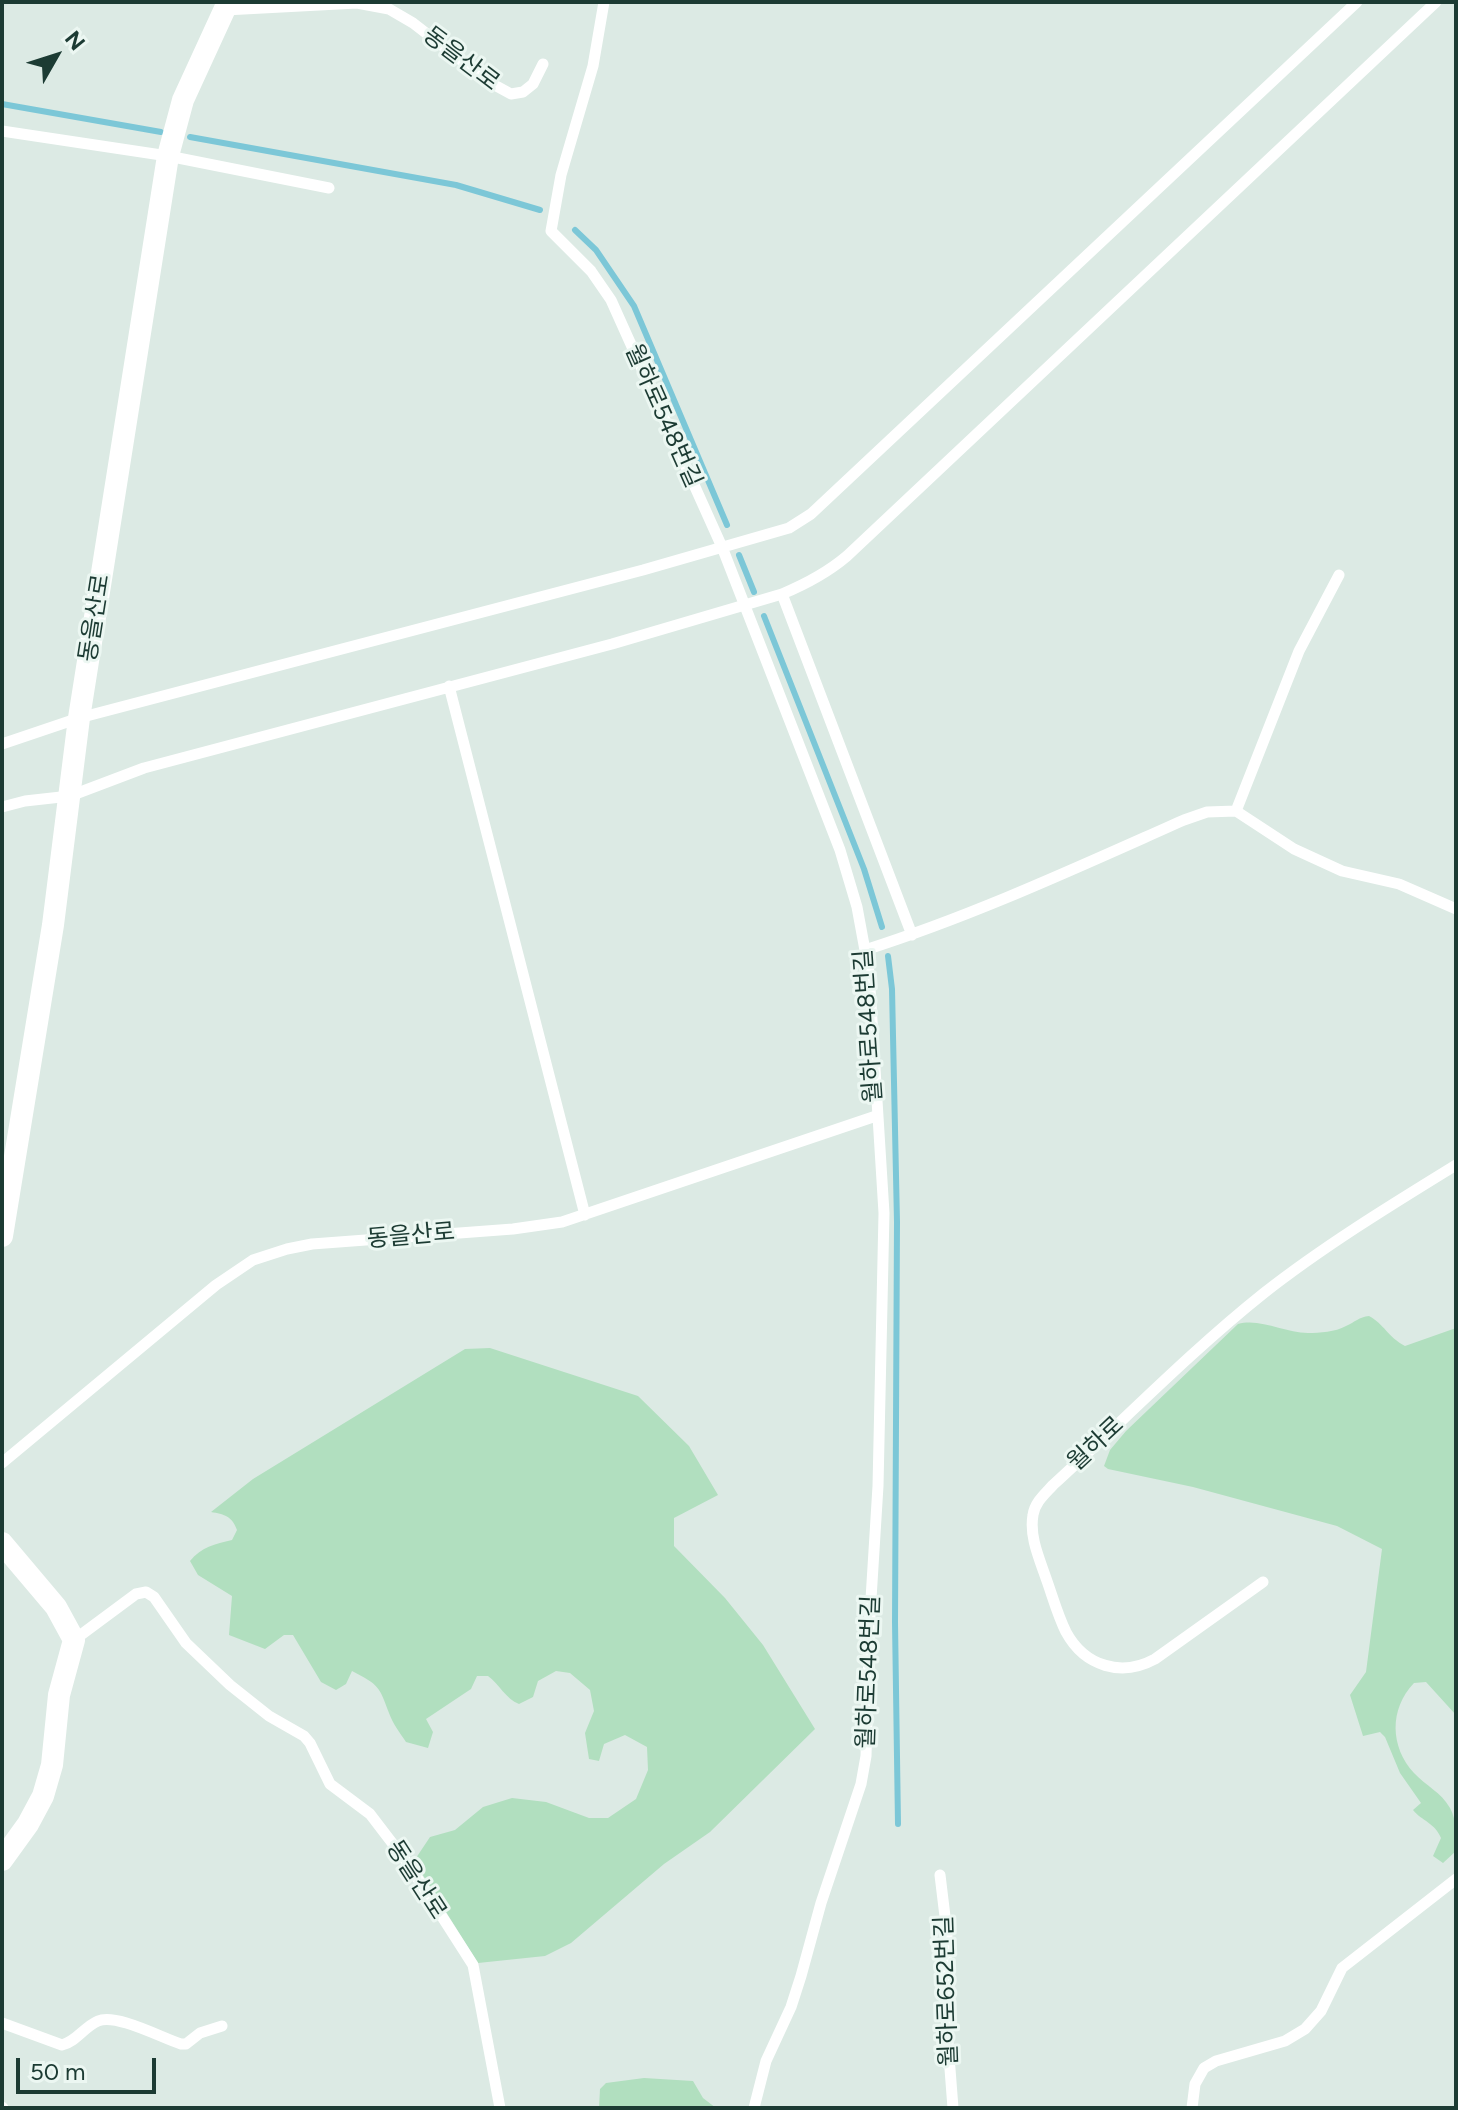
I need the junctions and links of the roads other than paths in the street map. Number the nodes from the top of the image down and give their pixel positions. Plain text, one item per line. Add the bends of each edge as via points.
1 (604, 2) edge
2 (1357, 2) edge
3 (1436, 2) edge
4 (226, 6) edge
5 (543, 64) dead end
6 (2, 131) edge
7 (168, 156) junction
8 (329, 188) dead end
9 (722, 547) junction
10 (1339, 575) dead end
11 (782, 594) junction
12 (744, 606) junction
13 (449, 686) junction
14 (79, 718) junction
15 (2, 744) edge
16 (70, 796) junction
17 (2, 807) edge
18 (1236, 811) junction
19 (1456, 909) edge
20 (912, 935) junction
21 (865, 950) junction
22 (876, 1116) junction
23 (1456, 1165) edge
24 (585, 1215) junction
25 (2, 1236) edge
26 (2, 1463) edge
27 (2, 1543) edge
28 (1263, 1582) dead end
29 (74, 1640) junction
30 (2, 1860) edge
31 (940, 1875) dead end
32 (1456, 1879) edge
33 (2, 2023) edge
34 (222, 2026) dead end
35 (500, 2108) edge
36 (754, 2108) edge
37 (953, 2108) edge
38 (1192, 2108) edge

1 - 9 lane, 월하로548번길 via 551,231 611,300
2 - 9 lane via 811,514 789,528
3 - 11 lane via 847,556 818,578
4 - 5 lane, 동을산로 via 357,3 389,9 511,94 533,84
4 - 7 street, 동을산로 via 183,100
6 - 7 lane
7 - 8 lane
7 - 14 street, 동을산로
9 - 12 lane, 월하로548번길
9 - 14 lane
10 - 18 lane via 1299,651
11 - 12 lane
11 - 20 lane
12 - 13 lane
12 - 21 lane, 월하로548번길 via 840,850
13 - 16 lane via 144,768
13 - 24 lane
14 - 15 lane
14 - 16 street, 동을산로
16 - 17 lane
16 - 25 street, 동을산로
18 - 19 lane via 1294,849 1342,871 1399,884
18 - 20 lane via 1184,820
20 - 21 lane
21 - 22 lane, 월하로548번길
22 - 24 lane, 동을산로
22 - 36 lane, 월하로548번길 via 884,1201 883,1315 866,1756 801,1976 766,2061
23 - 28 lane, 월하로 via 1265,1293 1053,1485 1033,1514 1035,1547 1059,1616 1068,1636 1098,1664 1121,1670 1140,1667
24 - 26 lane, 동을산로 via 513,1229 312,1244 253,1260 184,1310
27 - 29 street via 56,1607
29 - 30 street via 43,1796
29 - 35 lane, 동을산로 via 146,1592 186,1643 230,1685 304,1736 330,1784 360,1804 390,1840 467,1953
31 - 37 lane, 월하로652번길
32 - 38 lane via 1342,1968 1321,2011 1305,2029 1204,2068 1195,2084
33 - 34 lane via 62,2045 104,2019 181,2044

